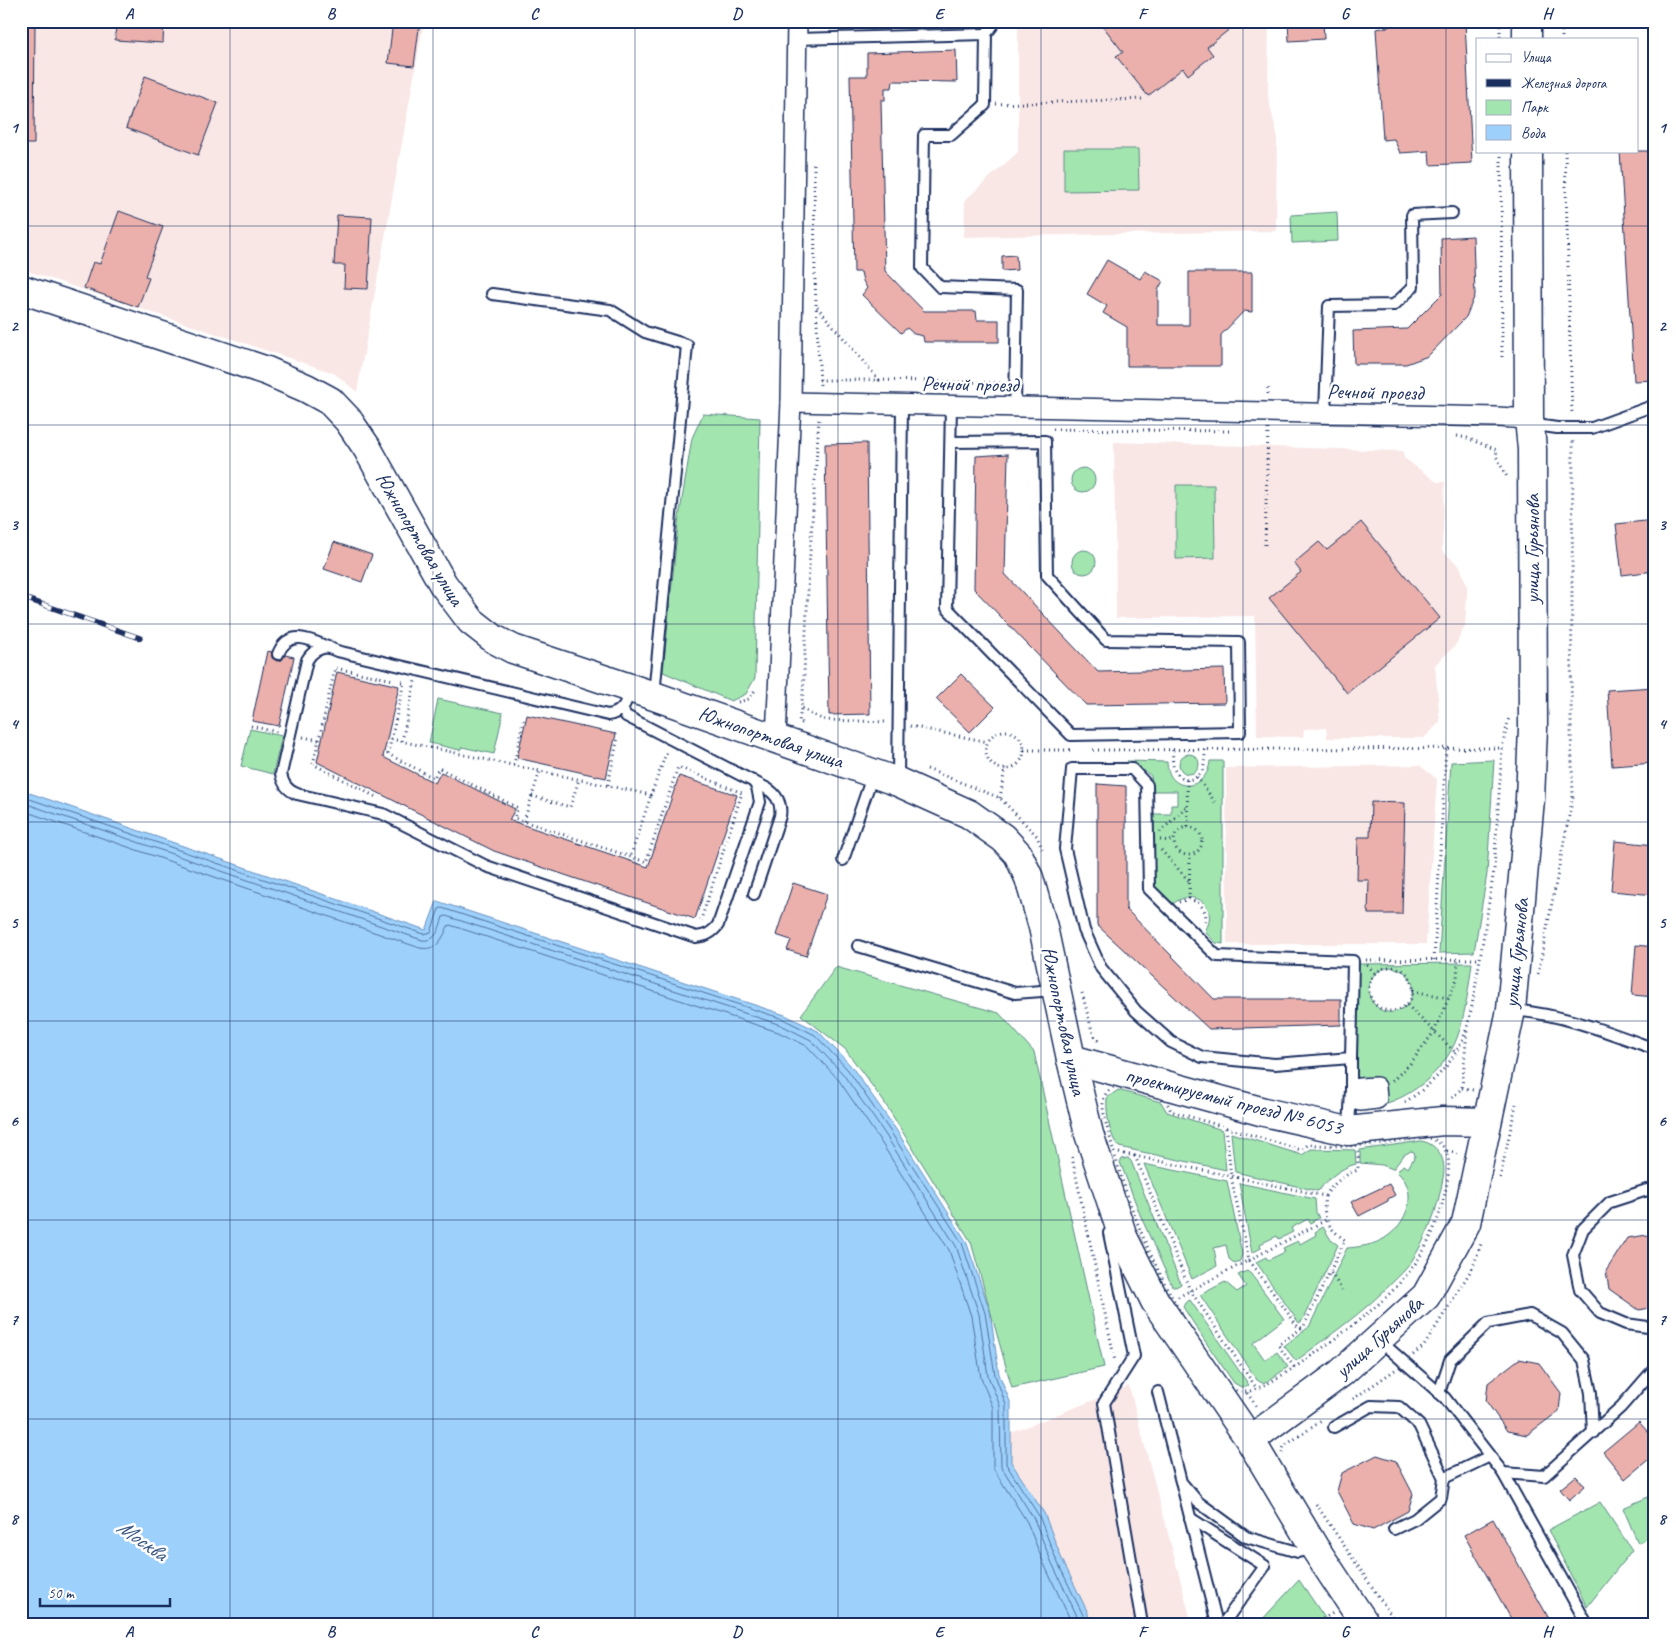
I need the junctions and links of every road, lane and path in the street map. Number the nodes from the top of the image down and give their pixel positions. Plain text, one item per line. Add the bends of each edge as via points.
1 (996, 21) edge
2 (1500, 21) edge
3 (1527, 21) edge
4 (1562, 21) edge
5 (796, 30) edge
6 (986, 34) junction
7 (1500, 38) edge
8 (1527, 38) edge
9 (1562, 38) edge
10 (1143, 99) dead end
11 (985, 105) junction
12 (1500, 152) edge
13 (1528, 152) edge
14 (814, 156) dead end
15 (1452, 213) dead end
16 (21, 289) edge
17 (492, 294) dead end
18 (816, 306) junction
19 (1502, 361) dead end
20 (819, 380) junction
21 (880, 380) junction
22 (1016, 383) junction
23 (1268, 384) dead end
24 (791, 402) junction
25 (820, 403) junction
26 (902, 405) junction
27 (1655, 405) edge
28 (951, 406) junction
29 (1015, 407) junction
30 (1268, 412) junction
31 (1325, 413) junction
32 (1529, 419) junction
33 (1050, 429) dead end
34 (1238, 431) dead end
35 (1258, 431) dead end
36 (1268, 432) junction
37 (1453, 435) dead end
38 (951, 442) junction
39 (1508, 486) dead end
40 (1265, 545) dead end
41 (329, 647) junction
42 (278, 654) dead end
43 (418, 670) junction
44 (803, 694) dead end
45 (635, 698) junction
46 (1510, 709) dead end
47 (524, 716) dead end
48 (251, 726) dead end
49 (290, 735) junction
50 (618, 737) dead end
51 (776, 738) junction
52 (391, 739) junction
53 (671, 739) junction
54 (319, 740) junction
55 (402, 742) junction
56 (1446, 748) junction
57 (1502, 748) junction
58 (1024, 750) junction
59 (1072, 750) dead end
60 (1090, 750) dead end
61 (1173, 750) junction
62 (1205, 750) junction
63 (514, 765) junction
64 (1005, 768) junction
65 (540, 771) junction
66 (1197, 777) junction
67 (886, 778) junction
68 (579, 779) junction
69 (1188, 780) junction
70 (752, 781) junction
71 (608, 785) junction
72 (652, 794) junction
73 (532, 796) junction
74 (1000, 798) dead end
75 (384, 801) dead end
76 (1215, 802) dead end
77 (1188, 805) junction
78 (524, 822) junction
79 (1188, 828) junction
80 (1158, 834) dead end
81 (1159, 847) dead end
82 (632, 855) dead end
83 (1190, 855) junction
84 (843, 860) dead end
85 (1189, 881) junction
86 (754, 894) dead end
87 (1189, 899) junction
88 (1170, 910) junction
89 (699, 926) dead end
90 (1196, 936) junction
91 (858, 946) dead end
92 (1458, 959) junction
93 (1480, 959) junction
94 (1434, 960) junction
95 (1375, 973) junction
96 (1056, 990) junction
97 (1413, 991) junction
98 (1449, 998) junction
99 (1407, 1005) junction
100 (1511, 1010) junction
101 (1467, 1028) junction
102 (1434, 1032) junction
103 (1655, 1049) edge
104 (1456, 1053) junction
105 (1351, 1058) junction
106 (1071, 1059) junction
107 (1376, 1087) dead end
108 (1446, 1102) dead end
109 (1400, 1105) dead end
110 (1487, 1122) junction
111 (1226, 1128) junction
112 (1089, 1134) junction
113 (1353, 1140) junction
114 (1114, 1153) junction
115 (1071, 1155) dead end
116 (1135, 1156) junction
117 (1232, 1176) junction
118 (1655, 1194) edge
119 (1325, 1196) junction
120 (1326, 1220) junction
121 (1249, 1260) junction
122 (1331, 1273) junction
123 (1190, 1290) junction
124 (1342, 1290) dead end
125 (1173, 1299) junction
126 (1302, 1328) junction
127 (1655, 1328) edge
128 (1378, 1339) junction
129 (1294, 1367) junction
130 (1655, 1368) edge
131 (1121, 1376) junction
132 (1257, 1389) junction
133 (1158, 1392) dead end
134 (1439, 1393) junction
135 (1334, 1427) dead end
136 (1593, 1433) junction
137 (1250, 1440) junction
138 (1490, 1456) junction
139 (1503, 1473) junction
140 (1444, 1478) junction
141 (1181, 1482) junction
142 (1190, 1518) junction
143 (1394, 1528) dead end
144 (1314, 1547) junction
145 (1142, 1624) edge
146 (1217, 1624) edge
147 (1223, 1624) edge
148 (1365, 1624) edge
149 (1587, 1624) edge

1 - 6 lane
2 - 7 path
3 - 8 main road
4 - 9 path
5 - 6 lane
5 - 24 street
6 - 11 lane
10 - 11 path
11 - 22 lane via 951,135 924,135 922,268 940,287 1017,290
12 - 19 path
13 - 32 main road, улица Гурьянова
14 - 18 path
15 - 31 lane via 1412,215 1412,287 1394,305 1330,306
16 - 45 main road, Южнопортовая улица via 267,371 330,401 367,448 443,584 470,622 513,649
17 - 45 lane via 610,310 645,332 688,345
18 - 20 path
18 - 21 path
20 - 21 path
20 - 25 path
21 - 22 path
22 - 29 lane
23 - 30 path
24 - 25 street, Речной проезд
24 - 51 street
25 - 26 street, Речной проезд
25 - 44 path
26 - 28 street, Речной проезд
26 - 67 lane
27 - 32 lane via 1592,428 1543,426
28 - 29 street, Речной проезд
28 - 38 lane
29 - 30 street, Речной проезд
30 - 31 street, Речной проезд
30 - 36 path
31 - 32 street, Речной проезд
32 - 100 main road, улица Гурьянова via 1532,449 1533,728 1530,799
33 - 34 path
35 - 36 path
36 - 40 path
37 - 39 path via 1497,450 1496,456 1508,476
38 - 38 lane via 1045,441 1047,575 1106,640 1239,642 1240,732 1071,735 947,608
41 - 42 lane via 303,637 286,642
41 - 43 lane
41 - 49 lane via 314,652 307,660
43 - 45 lane via 608,715 615,714
43 - 55 path
45 - 51 main road, Южнопортовая улица
45 - 53 lane via 626,716
46 - 57 path
47 - 63 path
48 - 49 path
49 - 54 path
49 - 70 lane via 281,774 291,792 383,814 486,866 696,937 710,933 718,925 760,802 757,787
50 - 71 path
51 - 67 main road, Южнопортовая улица
52 - 54 path via 404,682 335,668
52 - 55 path
52 - 78 path via 388,754 434,778 440,768 518,808 514,818
53 - 70 lane
53 - 72 path
54 - 75 path via 313,764
55 - 63 path
56 - 57 path
56 - 62 path
56 - 94 path
57 - 93 path via 1494,870
58 - 59 path
58 - 64 path via 1017,765
58 - 64 path via 1017,735 1009,732 994,735 988,742 988,758 994,765
60 - 61 path
61 - 62 path
61 - 69 path via 1174,770
62 - 66 path via 1204,769
63 - 65 path
64 - 74 path
65 - 68 path
65 - 73 path
66 - 69 path
66 - 76 path
67 - 84 lane
67 - 96 main road, Южнопортовая улица via 969,814 1003,838 1018,854 1029,878 1043,928
68 - 71 path
68 - 73 path via 570,807
69 - 77 path
70 - 86 lane via 772,791 781,811
71 - 72 path
72 - 82 path
73 - 78 path
77 - 79 path
77 - 80 path
78 - 89 path via 646,862 678,767 742,793
79 - 83 path via 1198,831 1202,839 1201,848
79 - 83 path via 1178,832 1174,841 1180,853
81 - 85 path
83 - 85 path
85 - 87 path
87 - 88 path
87 - 90 path via 1200,904 1206,914 1204,926
88 - 90 lane
88 - 105 lane via 1148,889 1147,785 1132,769 1072,769 1065,849 1084,930 1101,968 1136,1011 1171,1042 1202,1057 1275,1064
90 - 105 lane via 1216,956 1353,961
91 - 96 lane via 1015,993
92 - 93 path
92 - 94 path
92 - 98 path via 1457,979
93 - 101 path
94 - 95 path via 1363,960
95 - 97 path via 1389,967 1404,971 1413,983
95 - 99 path via 1368,985 1374,1005 1387,1012 1401,1010
96 - 106 main road, Южнопортовая улица
97 - 98 path
97 - 99 path
98 - 102 path
99 - 102 path
100 - 103 lane via 1574,1020
100 - 110 main road, улица Гурьянова
101 - 104 path
101 - 108 path via 1462,1088
102 - 104 path
102 - 107 path via 1390,1084
104 - 109 path via 1437,1077
105 - 113 lane
106 - 112 main road, Южнопортовая улица
106 - 113 main road, проектируемый проезд № 6053
110 - 113 main road, проектируемый проезд № 6053 via 1443,1121
110 - 128 main road, улица Гурьянова via 1466,1223 1426,1296
111 - 114 path via 1171,1111 1165,1099 1118,1085 1106,1092 1103,1101
111 - 117 path
111 - 129 path via 1301,1150 1309,1144 1358,1146 1426,1137 1440,1143 1450,1160 1446,1188 1434,1228 1421,1254 1384,1300
112 - 131 lane via 1134,1356
112 - 137 main road, Южнопортовая улица via 1123,1237 1155,1301
113 - 119 path via 1358,1170 1341,1178
114 - 116 path
114 - 125 path via 1143,1235
115 - 131 path via 1113,1355
116 - 117 path
116 - 123 path
117 - 119 path
117 - 121 path
118 - 127 lane via 1647,1190 1610,1202 1583,1229 1573,1255 1580,1290 1600,1313 1626,1324
119 - 120 path
120 - 121 path
120 - 122 path via 1335,1233 1346,1240
121 - 123 path
121 - 126 path via 1298,1327
122 - 124 path
122 - 126 path
123 - 125 path
123 - 132 path
125 - 132 path via 1201,1345 1235,1390 1242,1393
126 - 129 path via 1278,1345
128 - 134 lane
128 - 137 main road, улица Гурьянова via 1341,1374
129 - 132 path
130 - 136 lane
131 - 145 lane via 1104,1403
133 - 141 lane
134 - 136 lane via 1450,1360 1488,1323 1530,1315 1562,1334 1584,1360 1591,1393
134 - 138 lane
135 - 140 lane via 1371,1406 1399,1407 1419,1425
136 - 139 lane via 1544,1476
137 - 144 main road
138 - 139 lane
138 - 140 lane
139 - 149 lane
140 - 143 lane via 1441,1498 1415,1519
141 - 142 lane
141 - 144 lane via 1198,1502 1246,1537 1298,1552
142 - 146 lane
142 - 147 lane via 1266,1566
144 - 148 main road

